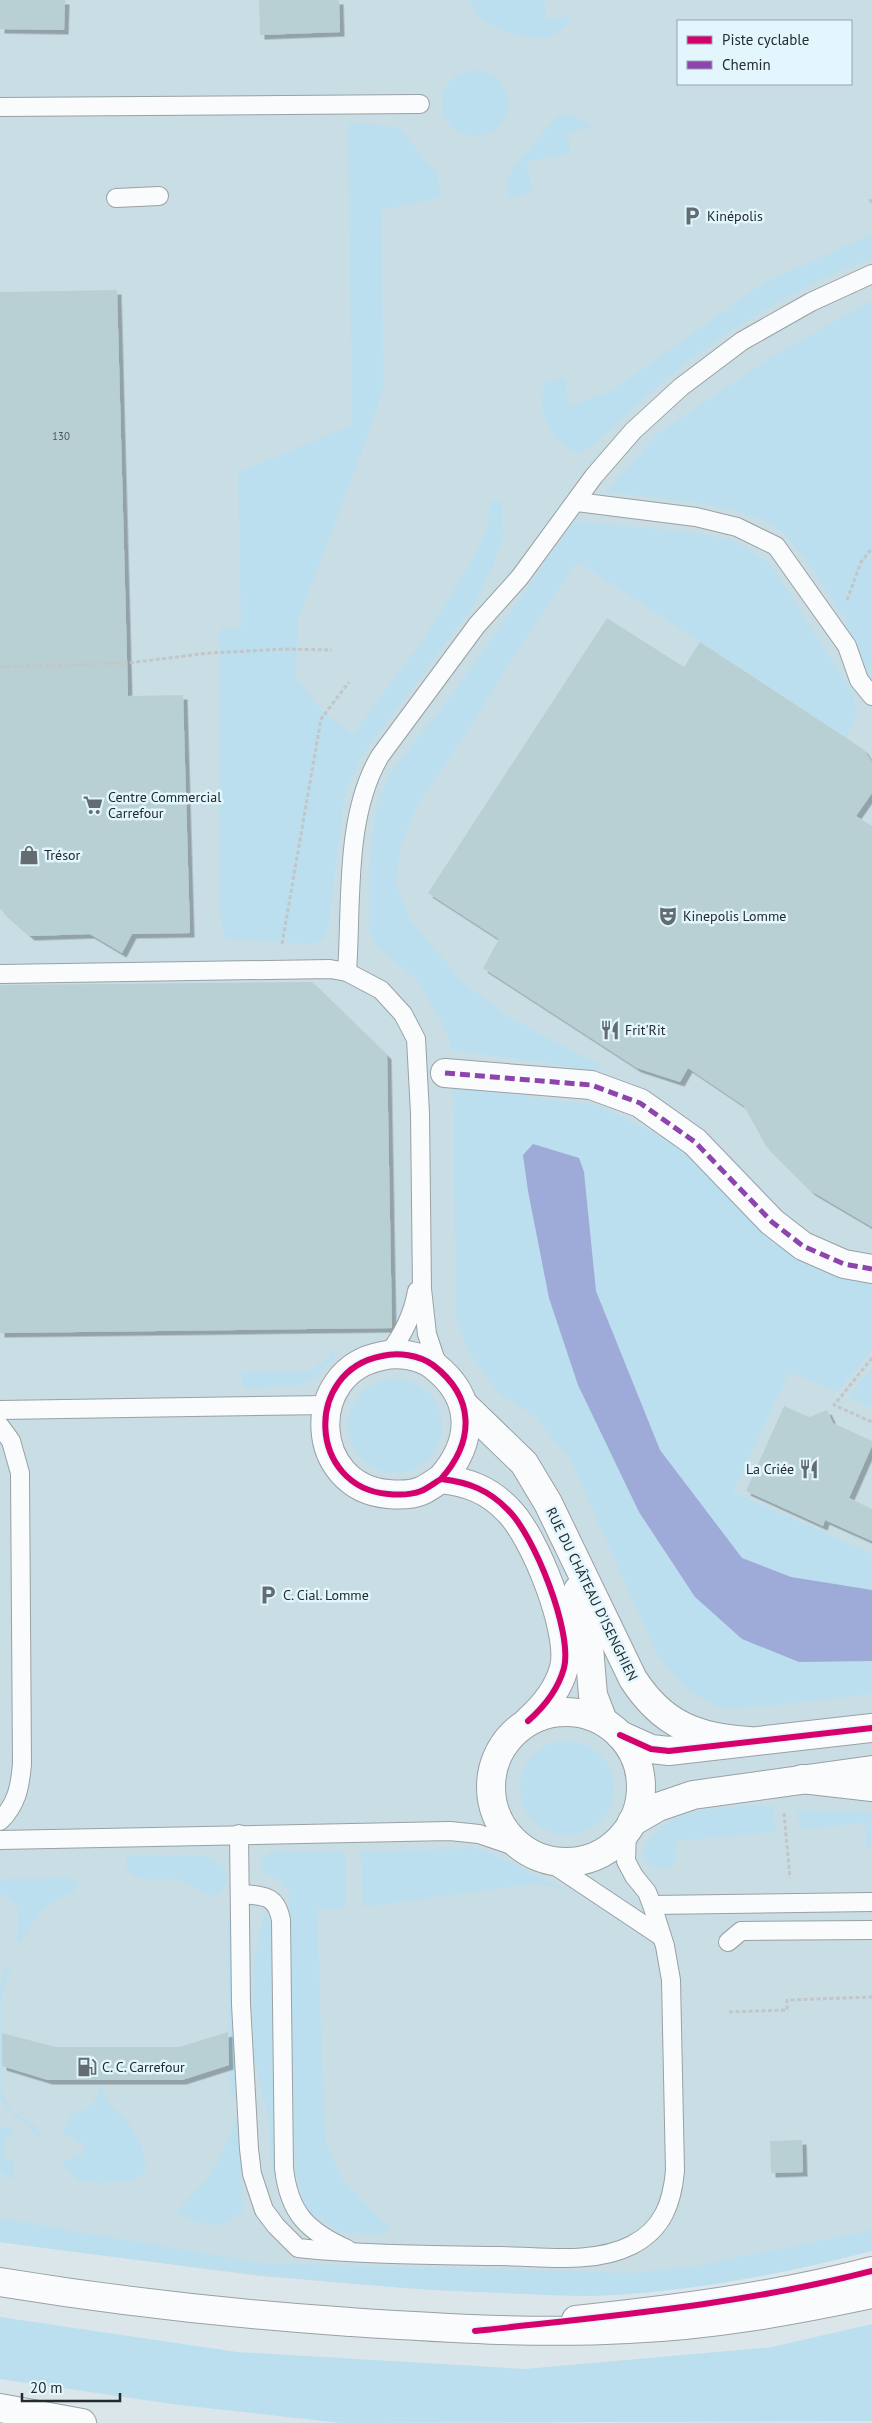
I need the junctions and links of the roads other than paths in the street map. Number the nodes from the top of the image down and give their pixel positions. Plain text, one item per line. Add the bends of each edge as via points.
1 (420, 104) dead end
2 (0, 107) edge
3 (158, 196) dead end
4 (116, 198) dead end
5 (872, 274) edge
6 (577, 502) junction
7 (872, 696) edge
8 (347, 972) junction
9 (0, 974) edge
10 (445, 1073) dead end
11 (421, 1268) junction
12 (872, 1268) edge
13 (388, 1354) junction
14 (446, 1375) junction
15 (463, 1404) junction
16 (327, 1405) junction
17 (0, 1410) edge
18 (0, 1426) edge
19 (441, 1479) junction
20 (568, 1549) junction
21 (528, 1721) junction
22 (612, 1728) junction
23 (872, 1728) edge
24 (749, 1741) junction
25 (872, 1770) edge
26 (802, 1779) junction
27 (872, 1787) edge
28 (0, 1821) edge
29 (630, 1826) junction
30 (239, 1834) junction
31 (0, 1840) edge
32 (534, 1854) junction
33 (240, 1894) junction
34 (872, 1902) edge
35 (652, 1905) junction
36 (872, 1930) edge
37 (662, 1937) junction
38 (728, 1942) dead end
39 (359, 2254) junction
40 (872, 2271) edge
41 (0, 2282) edge
42 (872, 2294) edge
43 (872, 2312) edge
44 (629, 2329) junction
45 (475, 2331) junction
46 (0, 2408) edge
47 (0, 2412) edge
48 (81, 2423) edge

1 - 2 lane
3 - 4 lane
5 - 6 lane via 778,320 710,364 633,431 594,476
6 - 7 lane via 696,517 737,527 776,546 847,646 859,680
6 - 8 lane via 520,577 477,625 368,776 355,830
8 - 9 lane via 278,969
8 - 11 lane via 381,990 403,1014 416,1039
10 - 12 main road via 591,1085 640,1103 695,1142 772,1222 803,1246 844,1264
11 - 13 lane via 412,1312
11 - 14 lane via 427,1334 435,1358
13 - 14 main road via 409,1355
13 - 16 main road via 360,1363 345,1374
14 - 15 main road
15 - 19 main road via 466,1424 463,1445 454,1464
15 - 20 main road, RUE DU CHÂTEAU D'ISENGHIEN via 524,1463 548,1503
16 - 17 lane
16 - 19 main road via 324,1427 328,1449 339,1469 356,1484 377,1494 400,1496 421,1491
18 - 28 lane via 11,1441 20,1473 22,1764 16,1802
19 - 21 main road via 473,1484 507,1508 527,1536 557,1604 565,1641 564,1668 550,1697
20 - 22 main road via 589,1647 593,1695
20 - 24 main road, RUE DU CHÂTEAU D'ISENGHIEN via 633,1679 654,1707 666,1718 706,1735
21 - 22 main road via 565,1711 585,1714
21 - 32 main road via 501,1747 490,1783 498,1820 509,1836
22 - 24 main road, RUE DU CHÂTEAU D'ISENGHIEN via 651,1749 669,1751
22 - 29 main road via 632,1750 639,1767 640,1795
23 - 24 main road, RUE DU CHÂTEAU D'ISENGHIEN
25 - 26 main road
26 - 27 main road
26 - 29 main road via 688,1796 658,1807
29 - 32 main road via 614,1844 582,1860 563,1862
29 - 35 lane via 626,1861
30 - 31 lane
30 - 32 lane via 457,1831 479,1834
30 - 33 lane
32 - 37 lane
33 - 39 lane via 264,1896 273,1901 279,1908 281,1920 284,2168 290,2201 311,2230
33 - 39 lane via 241,2004 252,2174 264,2210 298,2248
34 - 35 lane
35 - 37 lane
36 - 38 lane via 740,1931
37 - 39 lane via 671,1980 675,2171 673,2191 660,2223 633,2245 599,2255
40 - 45 main road via 742,2300
41 - 45 main road via 151,2304
42 - 44 main road via 730,2320
43 - 44 main road via 769,2332
44 - 45 main road
46 - 48 main road
47 - 48 main road

